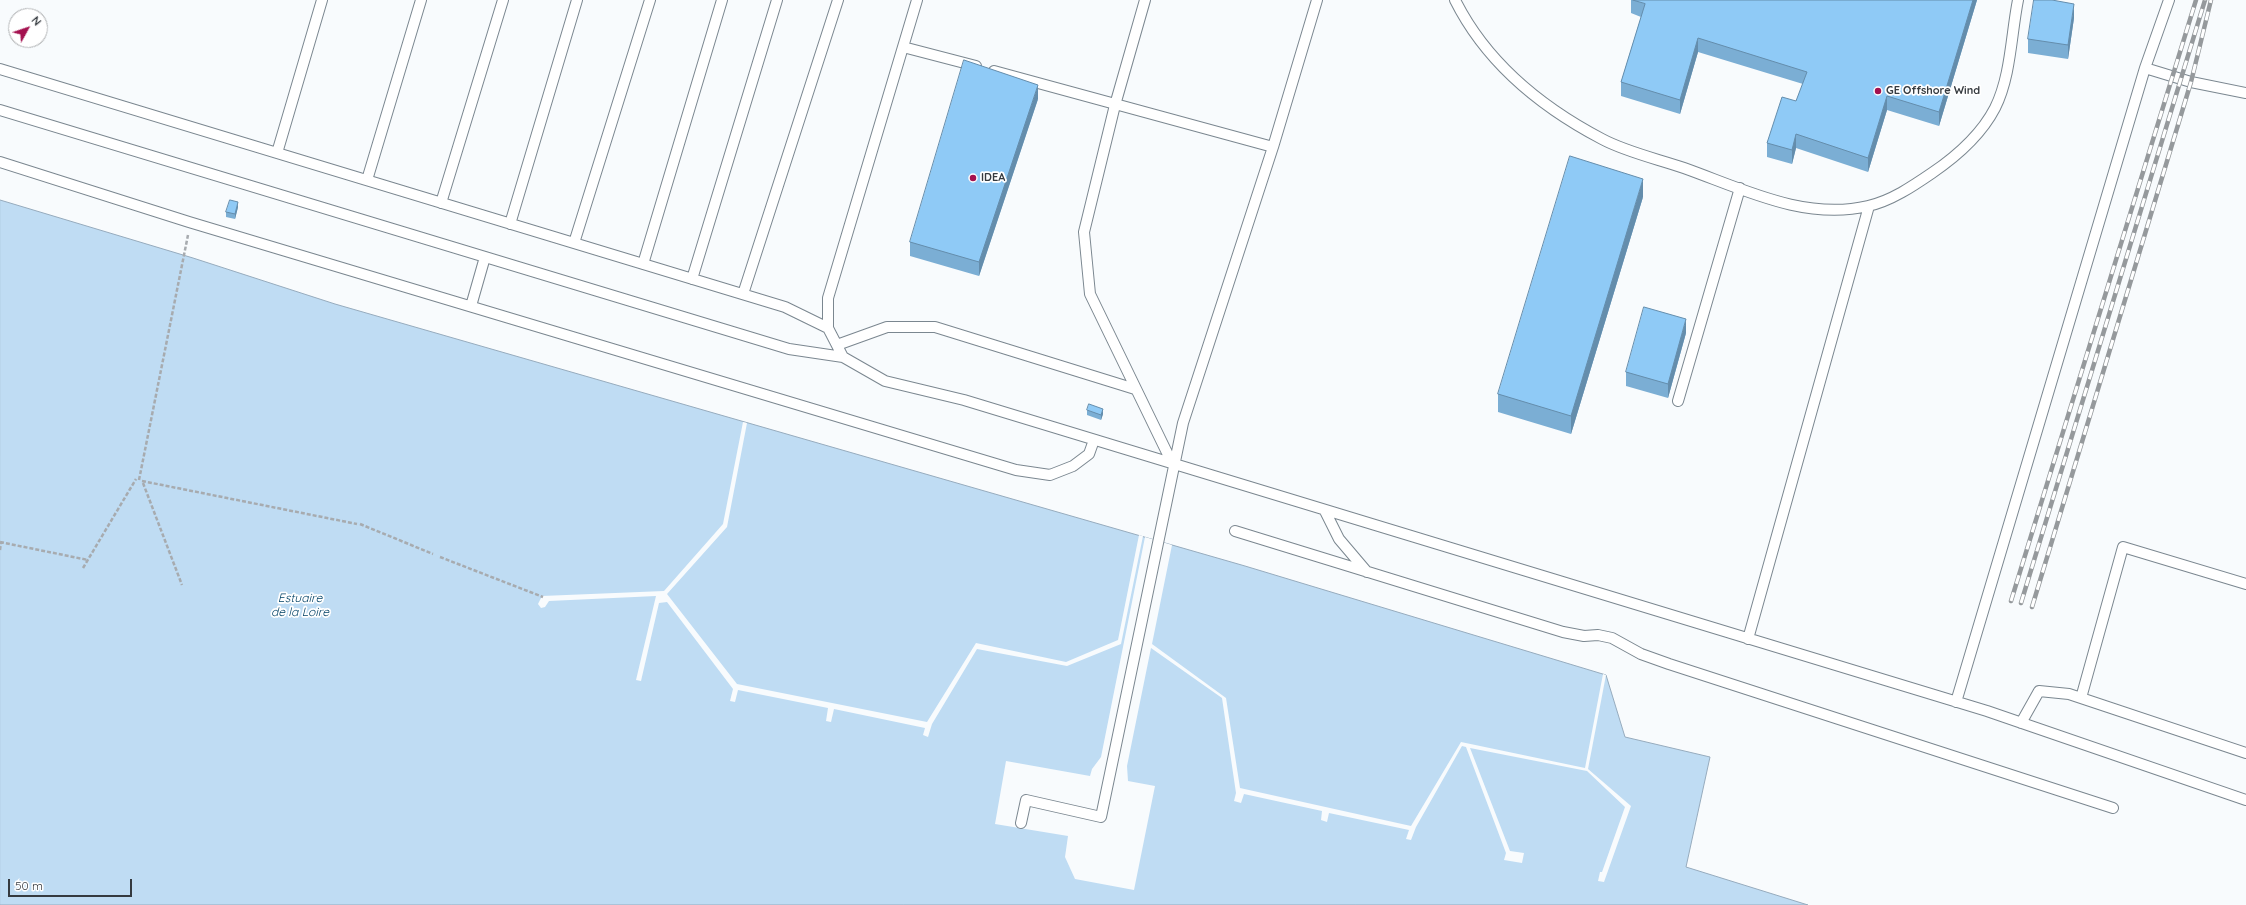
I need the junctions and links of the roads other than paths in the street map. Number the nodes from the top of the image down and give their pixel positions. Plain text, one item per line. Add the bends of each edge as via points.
1 (322, 0) edge
2 (422, 0) edge
3 (503, 0) edge
4 (577, 0) edge
5 (650, 0) edge
6 (722, 0) edge
7 (777, 0) edge
8 (838, 0) edge
9 (917, 0) edge
10 (1145, 0) edge
11 (1317, 0) edge
12 (1455, 0) edge
13 (2018, 0) edge
14 (2169, 0) edge
15 (903, 47) junction
16 (2145, 68) junction
17 (0, 69) edge
18 (2246, 93) edge
19 (1115, 105) junction
20 (0, 110) edge
21 (1273, 147) junction
22 (277, 153) junction
23 (0, 162) edge
24 (367, 180) junction
25 (1740, 188) junction
26 (441, 203) junction
27 (1868, 206) junction
28 (510, 224) junction
29 (574, 243) junction
30 (485, 257) junction
31 (643, 264) junction
32 (692, 279) junction
33 (743, 294) junction
34 (471, 306) junction
35 (828, 328) junction
36 (837, 345) junction
37 (843, 358) junction
38 (1135, 389) junction
39 (1678, 401) dead end
40 (1094, 440) junction
41 (1173, 465) junction
42 (1324, 511) junction
43 (1235, 531) dead end
44 (1367, 572) junction
45 (2246, 584) edge
46 (1748, 639) junction
47 (2081, 698) junction
48 (1956, 702) junction
49 (2021, 722) junction
50 (2246, 752) edge
51 (2246, 800) edge
52 (2114, 808) dead end
53 (1021, 823) dead end

1 - 22 lane
2 - 24 lane
3 - 26 lane
4 - 28 lane
5 - 29 lane
6 - 31 lane
7 - 32 lane
8 - 33 lane
9 - 15 lane
10 - 19 lane
11 - 21 lane
12 - 25 lane via 1466,22 1499,65 1547,106 1603,140
13 - 27 lane via 2005,78 1995,108 1977,134 1952,159 1923,180 1897,195
14 - 16 lane
15 - 19 lane
15 - 35 lane via 828,298
16 - 18 lane via 2220,89
16 - 48 lane
17 - 22 lane
19 - 21 lane
19 - 38 lane via 1084,232 1090,294
20 - 30 lane
21 - 41 lane via 1183,423
22 - 24 lane
23 - 34 lane via 189,222
24 - 26 lane
25 - 27 lane via 1799,208 1834,210
25 - 39 lane
26 - 28 lane
27 - 46 lane
28 - 29 lane
29 - 31 lane
30 - 34 lane
30 - 37 lane via 789,349
31 - 32 lane
32 - 33 lane
33 - 35 lane via 785,307
34 - 40 lane via 1016,470 1050,475 1073,466 1089,454
35 - 36 lane
36 - 37 lane
36 - 38 lane via 887,327 935,327
37 - 40 lane via 885,382 964,400
38 - 41 lane
40 - 41 lane
41 - 42 lane
41 - 53 lane via 1101,817 1026,800
42 - 44 lane via 1339,539
42 - 46 lane
43 - 44 lane
44 - 52 lane via 1563,632 1612,638 1641,654 1669,664
45 - 47 lane via 2123,547
46 - 48 lane
47 - 49 lane via 2039,691
47 - 50 lane
48 - 49 lane
49 - 51 lane

